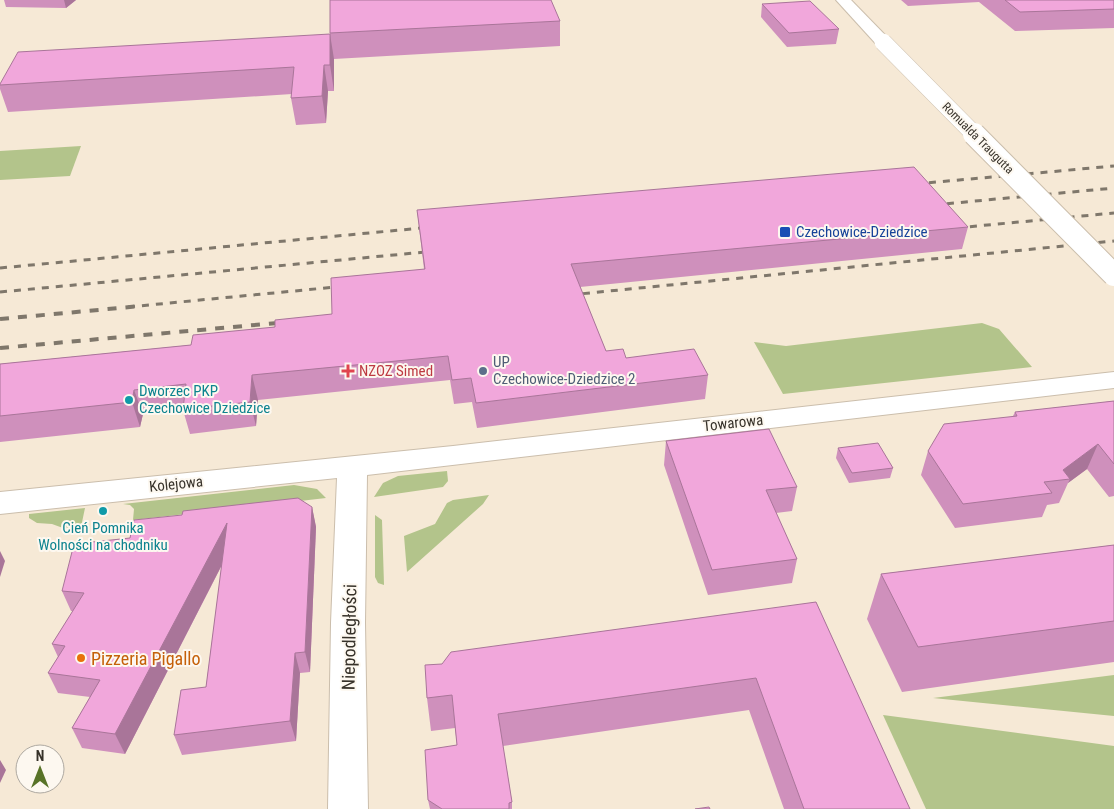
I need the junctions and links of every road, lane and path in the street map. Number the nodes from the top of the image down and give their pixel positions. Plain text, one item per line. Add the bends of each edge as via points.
1 (843, 0) edge
2 (1114, 275) edge
3 (1114, 380) edge
4 (352, 466) junction
5 (0, 503) edge
6 (348, 809) edge

1 - 2 street, Romualda Traugutta, bridge
3 - 4 street, Towarowa
4 - 5 street, Kolejowa
4 - 6 street, Niepodległości

